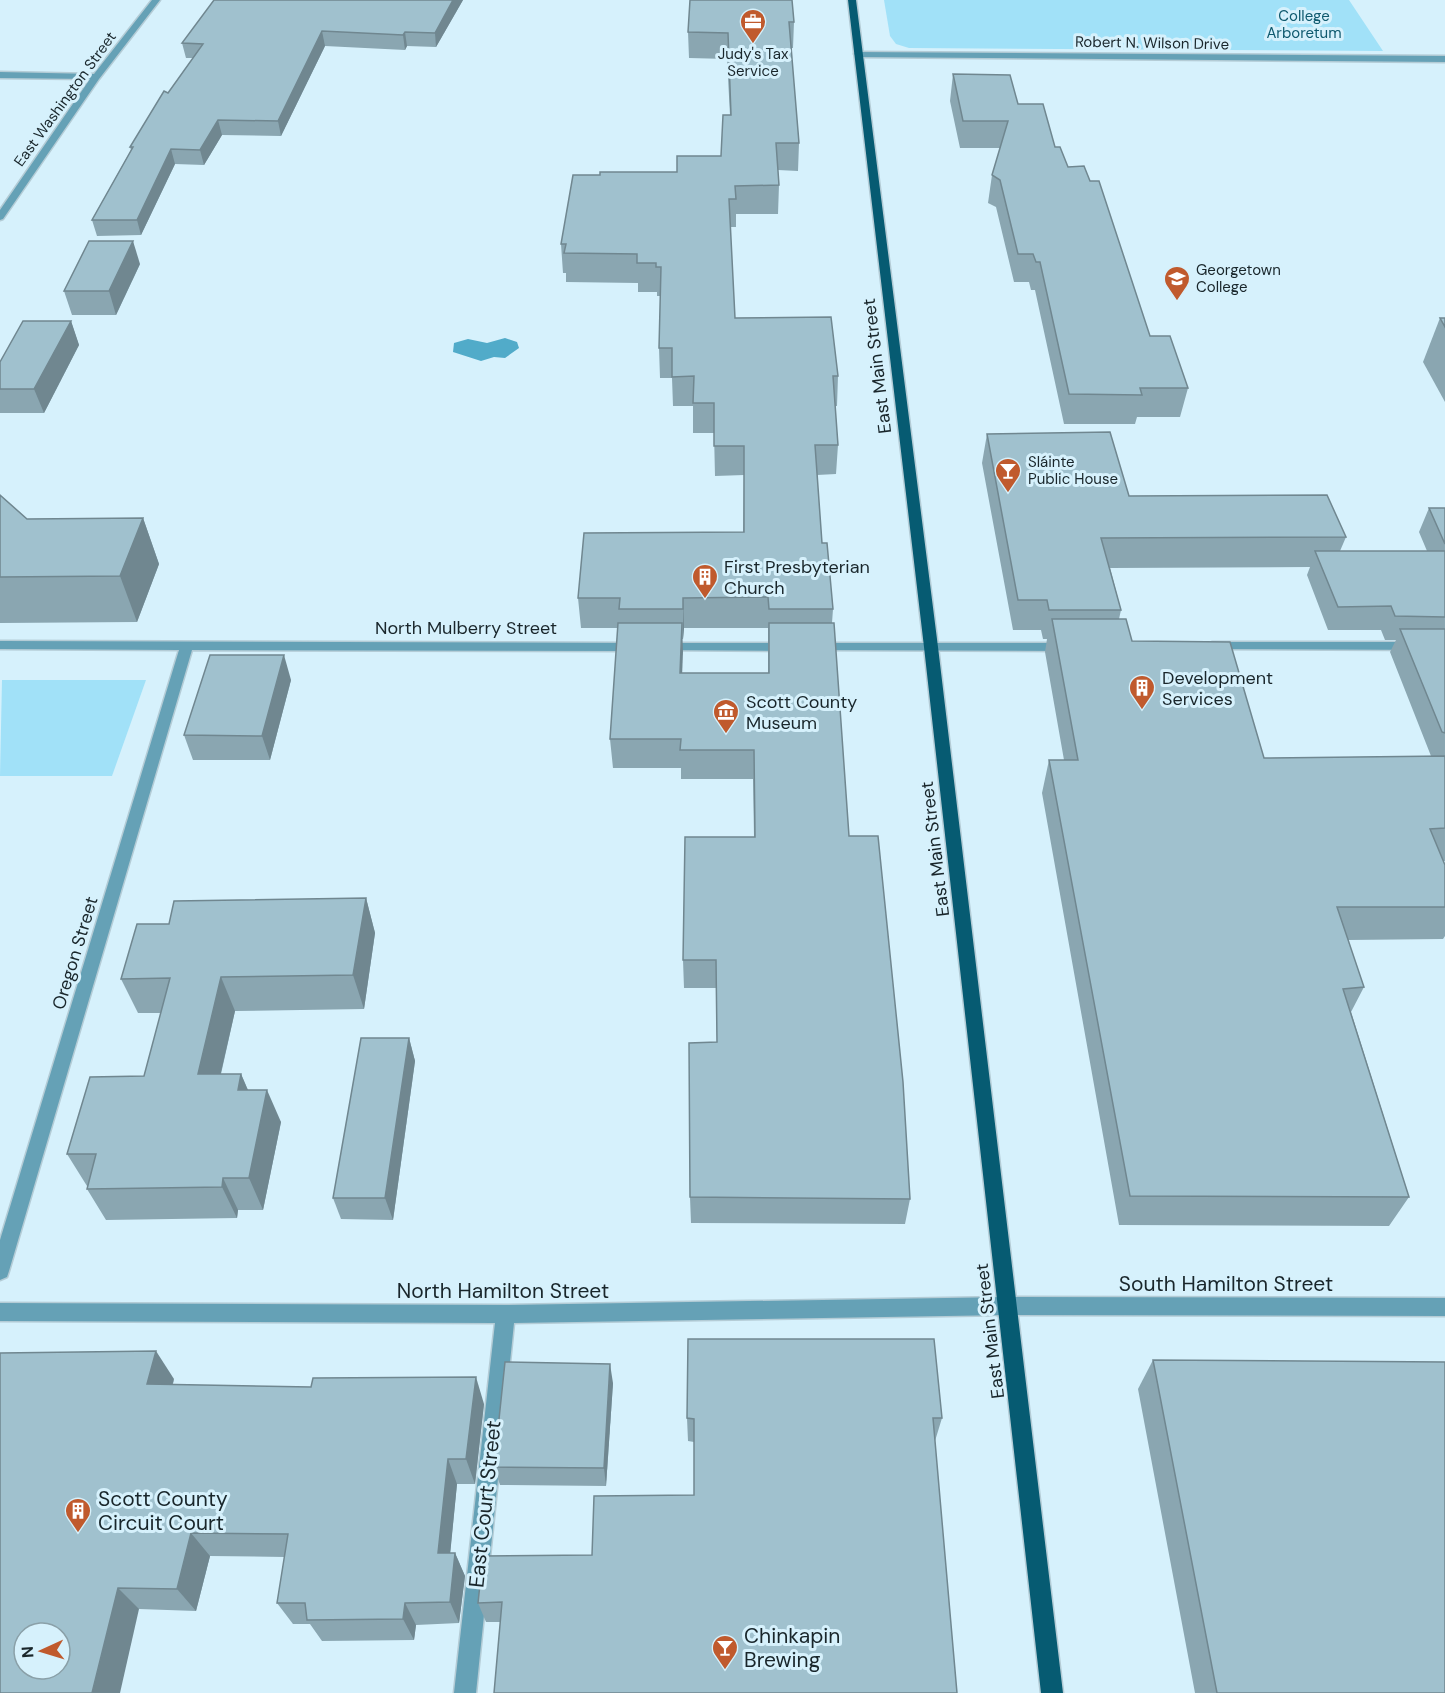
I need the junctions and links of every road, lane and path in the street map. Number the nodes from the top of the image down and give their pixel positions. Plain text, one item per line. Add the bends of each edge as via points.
1 (156, 0) edge
2 (852, 0) edge
3 (858, 54) junction
4 (1445, 60) edge
5 (0, 75) edge
6 (96, 76) junction
7 (0, 217) edge
8 (0, 645) edge
9 (187, 646) junction
10 (1202, 646) edge
11 (1445, 646) edge
12 (931, 647) junction
13 (1084, 647) edge
14 (0, 1271) edge
15 (1007, 1306) junction
16 (1445, 1307) edge
17 (0, 1312) edge
18 (505, 1314) junction
19 (465, 1693) edge
20 (1052, 1693) edge

1 - 6 street, East Washington Street
2 - 3 main road, East Main Street
3 - 4 street, Robert N. Wilson Drive
3 - 12 main road, East Main Street
5 - 6 street
6 - 7 street, East Washington Street
8 - 9 street, North Mulberry Street
9 - 12 street, North Mulberry Street
9 - 14 street, Oregon Street
10 - 11 street
12 - 13 street, North Mulberry Street
12 - 15 main road, East Main Street
15 - 16 street, South Hamilton Street
15 - 18 street, North Hamilton Street
15 - 20 main road, East Main Street
17 - 18 street, North Hamilton Street
18 - 19 street, East Court Street

